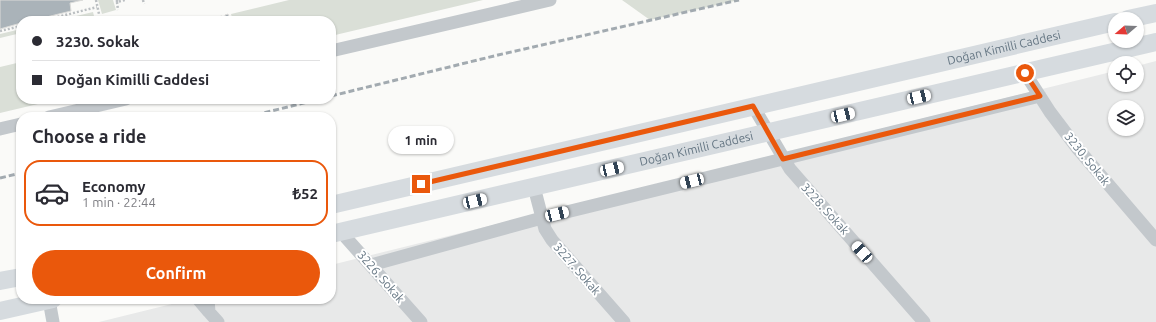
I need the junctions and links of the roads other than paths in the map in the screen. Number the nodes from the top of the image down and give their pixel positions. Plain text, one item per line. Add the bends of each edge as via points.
1 (550, 0) edge
2 (1156, 12) edge
3 (1144, 15) edge
4 (1108, 24) edge
5 (1156, 42) edge
6 (336, 50) edge
7 (1025, 73) junction
8 (1040, 96) junction
9 (105, 104) edge
10 (753, 106) junction
11 (71, 112) edge
12 (16, 125) edge
13 (0, 129) edge
14 (768, 133) junction
15 (783, 159) junction
16 (534, 187) junction
17 (336, 203) edge
18 (542, 218) junction
19 (336, 233) edge
20 (1156, 240) edge
21 (371, 266) junction
22 (16, 278) edge
23 (0, 282) edge
24 (32, 304) edge
25 (51, 304) edge
26 (209, 306) edge
27 (0, 311) edge
28 (53, 322) edge
29 (218, 322) edge
30 (421, 322) edge
31 (624, 322) edge
32 (924, 322) edge

1 - 6 street
2 - 3 main road
4 - 10 main road, Doğan Kimilli Caddesi
5 - 7 main road, Doğan Kimilli Caddesi
7 - 8 street, 3230. Sokak
7 - 14 main road, Doğan Kimilli Caddesi
8 - 15 street
8 - 20 street, 3230. Sokak via 1078,150
9 - 11 street
10 - 14 street, 3228. Sokak
10 - 17 main road, Doğan Kimilli Caddesi
12 - 13 street
14 - 15 street, 3228. Sokak
14 - 16 main road, Doğan Kimilli Caddesi
15 - 18 street
15 - 32 street, 3228. Sokak via 800,182
16 - 18 street, 3227. Sokak
16 - 19 main road, Doğan Kimilli Caddesi
18 - 21 street
18 - 31 street, 3227. Sokak via 545,229 558,249
19 - 21 street, 3226. Sokak
21 - 30 street, 3226. Sokak
22 - 23 main road
24 - 27 main road
25 - 28 street
26 - 29 street

